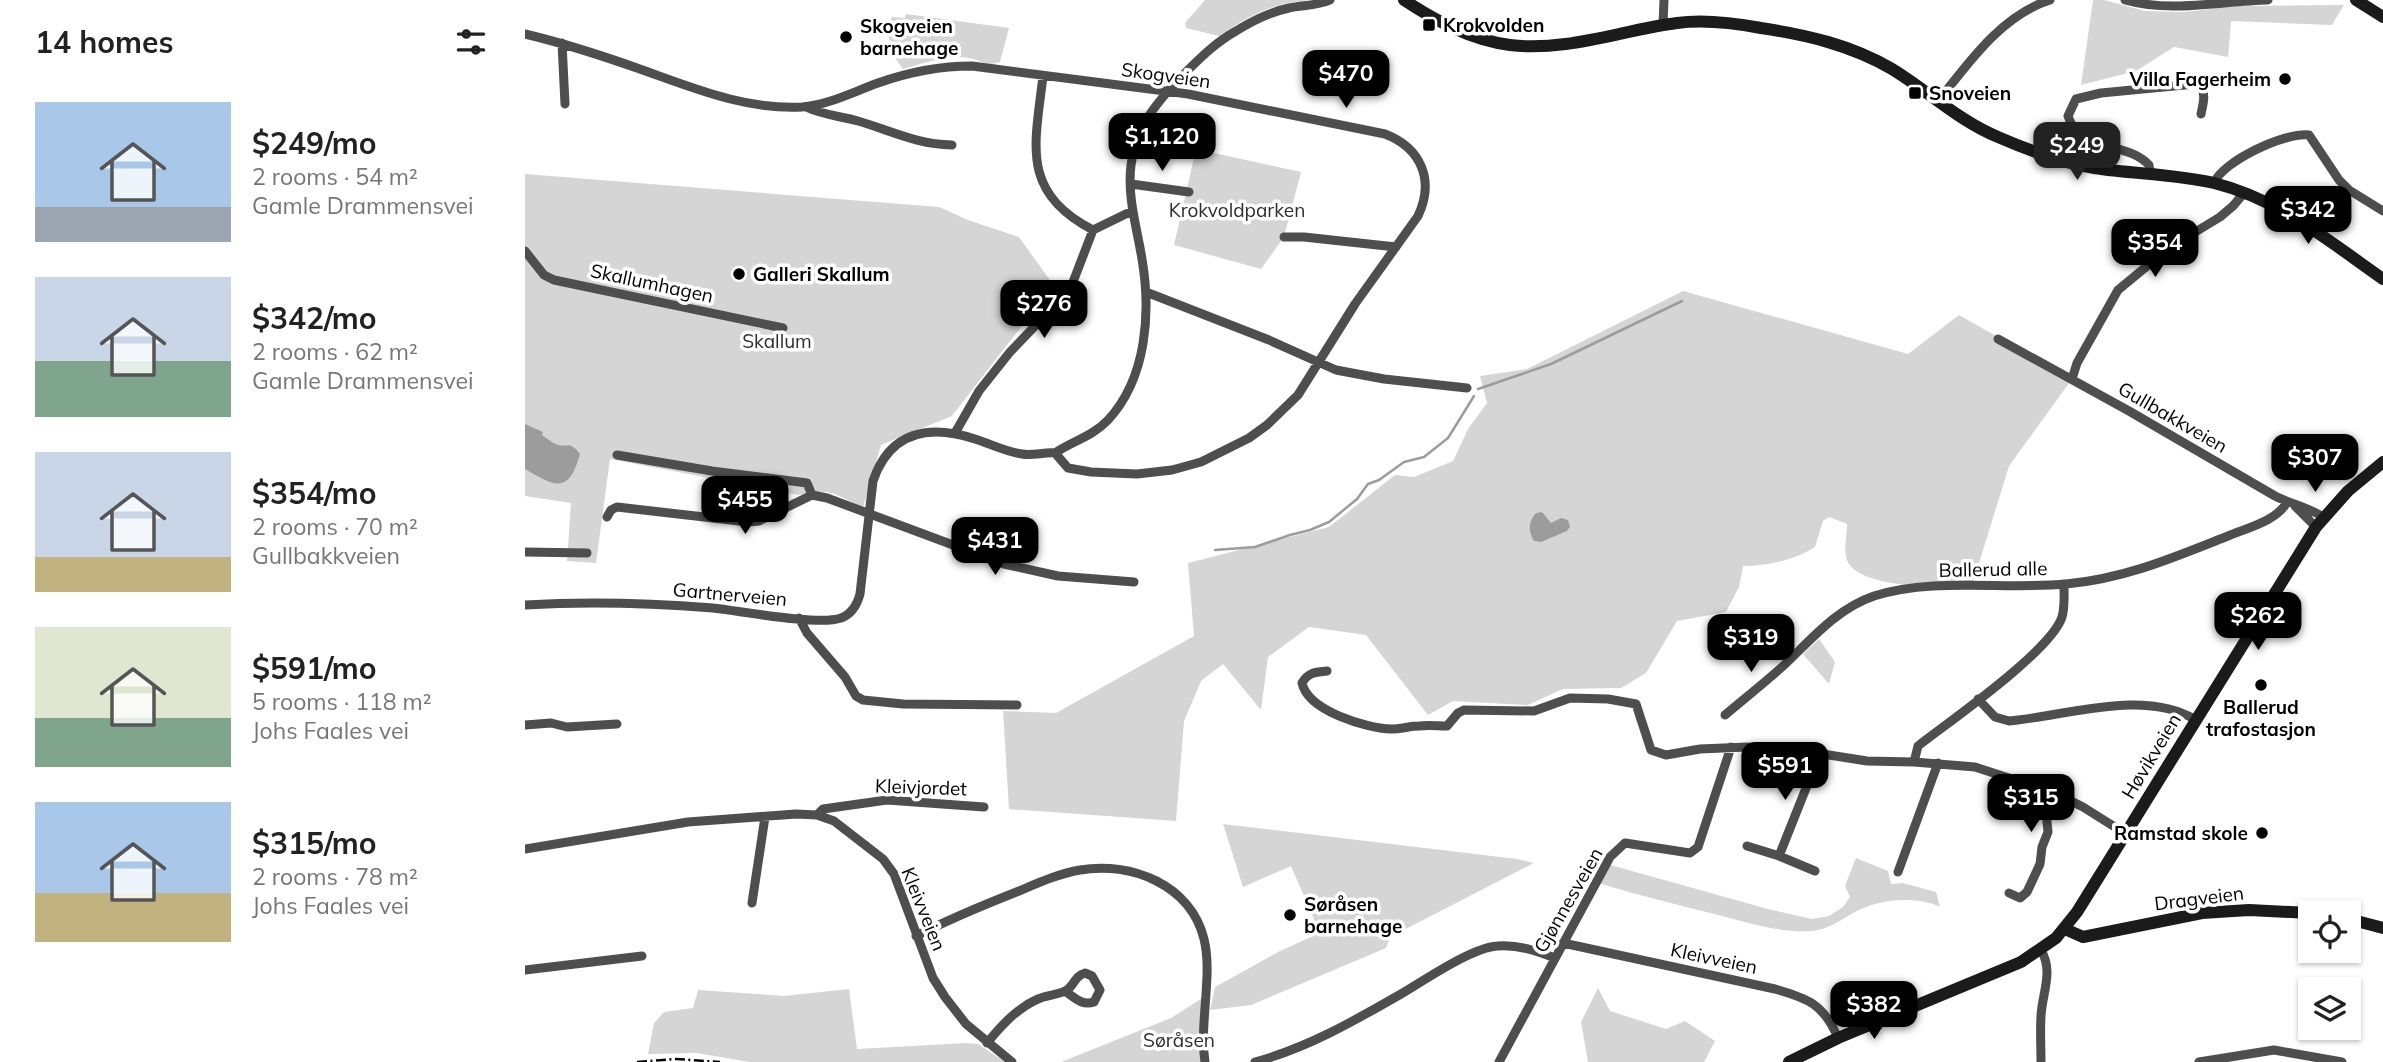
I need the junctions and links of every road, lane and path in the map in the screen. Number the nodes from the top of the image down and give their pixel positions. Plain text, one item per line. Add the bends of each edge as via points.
1 (1330, 0) edge
2 (1404, 0) edge
3 (1664, 0) edge
4 (2050, 0) edge
5 (2125, 0) edge
6 (2268, 0) edge
7 (2356, 0) edge
8 (2383, 17) edge
9 (1663, 25) junction
10 (525, 34) edge
11 (562, 43) junction
12 (1043, 76) junction
13 (1165, 92) junction
14 (1939, 100) junction
15 (565, 104) dead end
16 (805, 107) junction
17 (2201, 114) dead end
18 (952, 145) dead end
19 (2150, 173) junction
20 (2214, 183) junction
21 (1131, 184) junction
22 (1189, 192) dead end
23 (2244, 192) junction
24 (1132, 211) junction
25 (2383, 211) edge
26 (1093, 230) junction
27 (1284, 237) dead end
28 (1396, 247) junction
29 (525, 251) edge
30 (2383, 279) edge
31 (1146, 292) junction
32 (783, 328) dead end
33 (1998, 339) dead end
34 (1319, 363) junction
35 (2072, 379) junction
36 (1467, 388) dead end
37 (955, 433) junction
38 (1055, 453) junction
39 (617, 455) dead end
40 (2383, 462) edge
41 (812, 495) junction
42 (2290, 503) junction
43 (870, 513) junction
44 (607, 517) dead end
45 (2320, 522) junction
46 (525, 552) edge
47 (587, 553) dead end
48 (1134, 582) dead end
49 (2064, 584) junction
50 (525, 605) edge
51 (799, 618) junction
52 (1327, 671) dead end
53 (1978, 699) junction
54 (1017, 705) dead end
55 (1725, 715) dead end
56 (2196, 720) junction
57 (617, 724) dead end
58 (525, 725) edge
59 (1731, 747) junction
60 (1820, 753) junction
61 (1915, 761) junction
62 (1938, 763) junction
63 (2055, 793) junction
64 (984, 807) dead end
65 (817, 815) junction
66 (765, 817) junction
67 (2126, 834) junction
68 (1747, 846) dead end
69 (525, 849) edge
70 (1779, 856) junction
71 (1815, 870) dead end
72 (1898, 872) dead end
73 (2009, 893) dead end
74 (752, 903) dead end
75 (2298, 912) edge
76 (2073, 918) junction
77 (2361, 922) edge
78 (2383, 928) edge
79 (2065, 929) junction
80 (2094, 934) junction
81 (916, 936) junction
82 (1563, 943) junction
83 (2041, 950) junction
84 (642, 956) dead end
85 (1555, 957) junction
86 (525, 970) edge
87 (1065, 992) dead end
88 (1838, 1038) junction
89 (987, 1043) junction
90 (1012, 1062) edge
91 (1205, 1062) edge
92 (1255, 1062) edge
93 (1499, 1062) edge
94 (1789, 1062) edge
95 (2041, 1062) edge
96 (2199, 1062) edge
97 (2341, 1062) edge

1 - 13 street via 1273,12 1234,32
2 - 9 main road via 1455,29 1508,45 1564,44
3 - 9 street
4 - 14 street via 2011,20
5 - 6 street via 2168,7
7 - 8 main road
9 - 14 main road via 1724,23 1835,43 1875,60
10 - 11 street, Skogveien
11 - 15 street
11 - 16 street, Skogveien via 728,99
12 - 13 street, Skogveien
12 - 16 street, Skogveien via 972,66 929,68
12 - 26 street via 1035,148 1040,179 1063,210
13 - 21 street via 1136,143
13 - 28 street, Skogveien via 1367,129 1398,139 1422,168 1426,193 1418,216
14 - 19 main road via 1983,130 2046,155 2090,168
16 - 18 street, Skogveien via 929,145
17 - 19 street via 2203,89 2195,84 2076,99 2069,116 2077,132 2139,156 2150,164
19 - 20 main road
20 - 23 main road
20 - 25 street via 2222,170 2274,141 2309,135 2339,180
21 - 22 street
21 - 24 street
23 - 30 main road via 2302,221
23 - 35 street via 2220,217 2169,247 2118,290
24 - 26 street
24 - 31 street
26 - 37 street via 1073,282 979,391
27 - 28 street
28 - 34 street, Skogveien
29 - 32 street, Skallumhagen via 544,275 554,280
31 - 34 street
31 - 38 street via 1144,341 1124,399 1099,429
33 - 35 street, Gullbakkveien
34 - 36 street via 1375,377
34 - 38 street, Skogveien via 1298,395 1267,425 1201,462 1172,470 1107,474 1068,468
35 - 42 street, Gullbakkveien
37 - 38 street via 1024,455
37 - 43 street via 917,434 891,449 873,481
39 - 41 street via 807,483
40 - 45 main road, Høvikveien
41 - 43 street
41 - 44 street via 759,521 617,507
42 - 45 street, Gullbakkveien
42 - 49 street, Ballerud alle via 2273,516 2144,569
43 - 48 street via 1015,567
43 - 51 street via 856,606 842,618
45 - 56 main road, Høvikveien
46 - 47 street
49 - 53 street via 2062,617 2056,629 2028,660
49 - 55 street, Ballerud alle via 1921,588 1874,596 1840,613
50 - 51 street, Gartnerveien via 654,605
51 - 54 street, Gartnerveien via 807,634 863,700
52 - 59 street via 1305,678 1302,683 1307,695 1343,718 1377,728 1447,726 1464,710 1534,710 1570,698 1608,699 1636,705 1651,750 1666,755
53 - 56 street via 1995,717 2009,722 2139,704 2169,708
53 - 61 street via 1918,746
56 - 67 main road, Høvikveien
57 - 58 street
59 - 60 street
59 - 82 street, Gjønnesveien via 1695,851 1625,843 1603,866
60 - 61 street via 1867,761
60 - 70 street
61 - 62 street
62 - 63 street via 1975,767
62 - 72 street
63 - 67 street
63 - 73 street via 2046,812 2048,832 2040,864 2028,892 2020,898
64 - 65 street, Kleivjordet via 887,800 823,809
65 - 66 street, Kleivveien
65 - 81 street, Kleivveien via 834,821 883,859 900,889
66 - 69 street, Kleivveien via 688,822
66 - 74 street
67 - 76 main road, Høvikveien
68 - 70 street
70 - 71 street
75 - 80 main road, Dragveien via 2201,913
76 - 79 main road, Høvikveien
76 - 80 main road
77 - 78 main road
79 - 80 main road, Dragveien via 2083,937
79 - 83 main road, Høvikveien
81 - 89 street, Kleivveien via 945,997
81 - 91 street via 1080,870 1112,869 1149,877 1182,899 1205,941
82 - 85 street, Gjønnesveien
82 - 88 street, Kleivveien via 1802,997 1826,1016
83 - 88 main road, Høvikveien
83 - 95 street via 2048,962
84 - 86 street
85 - 92 street via 1506,945 1485,948 1331,1034
85 - 93 street, Gjønnesveien
87 - 89 street via 1025,1007
88 - 94 main road, Høvikveien
89 - 90 street, Kleivveien
96 - 97 street via 2274,1050

